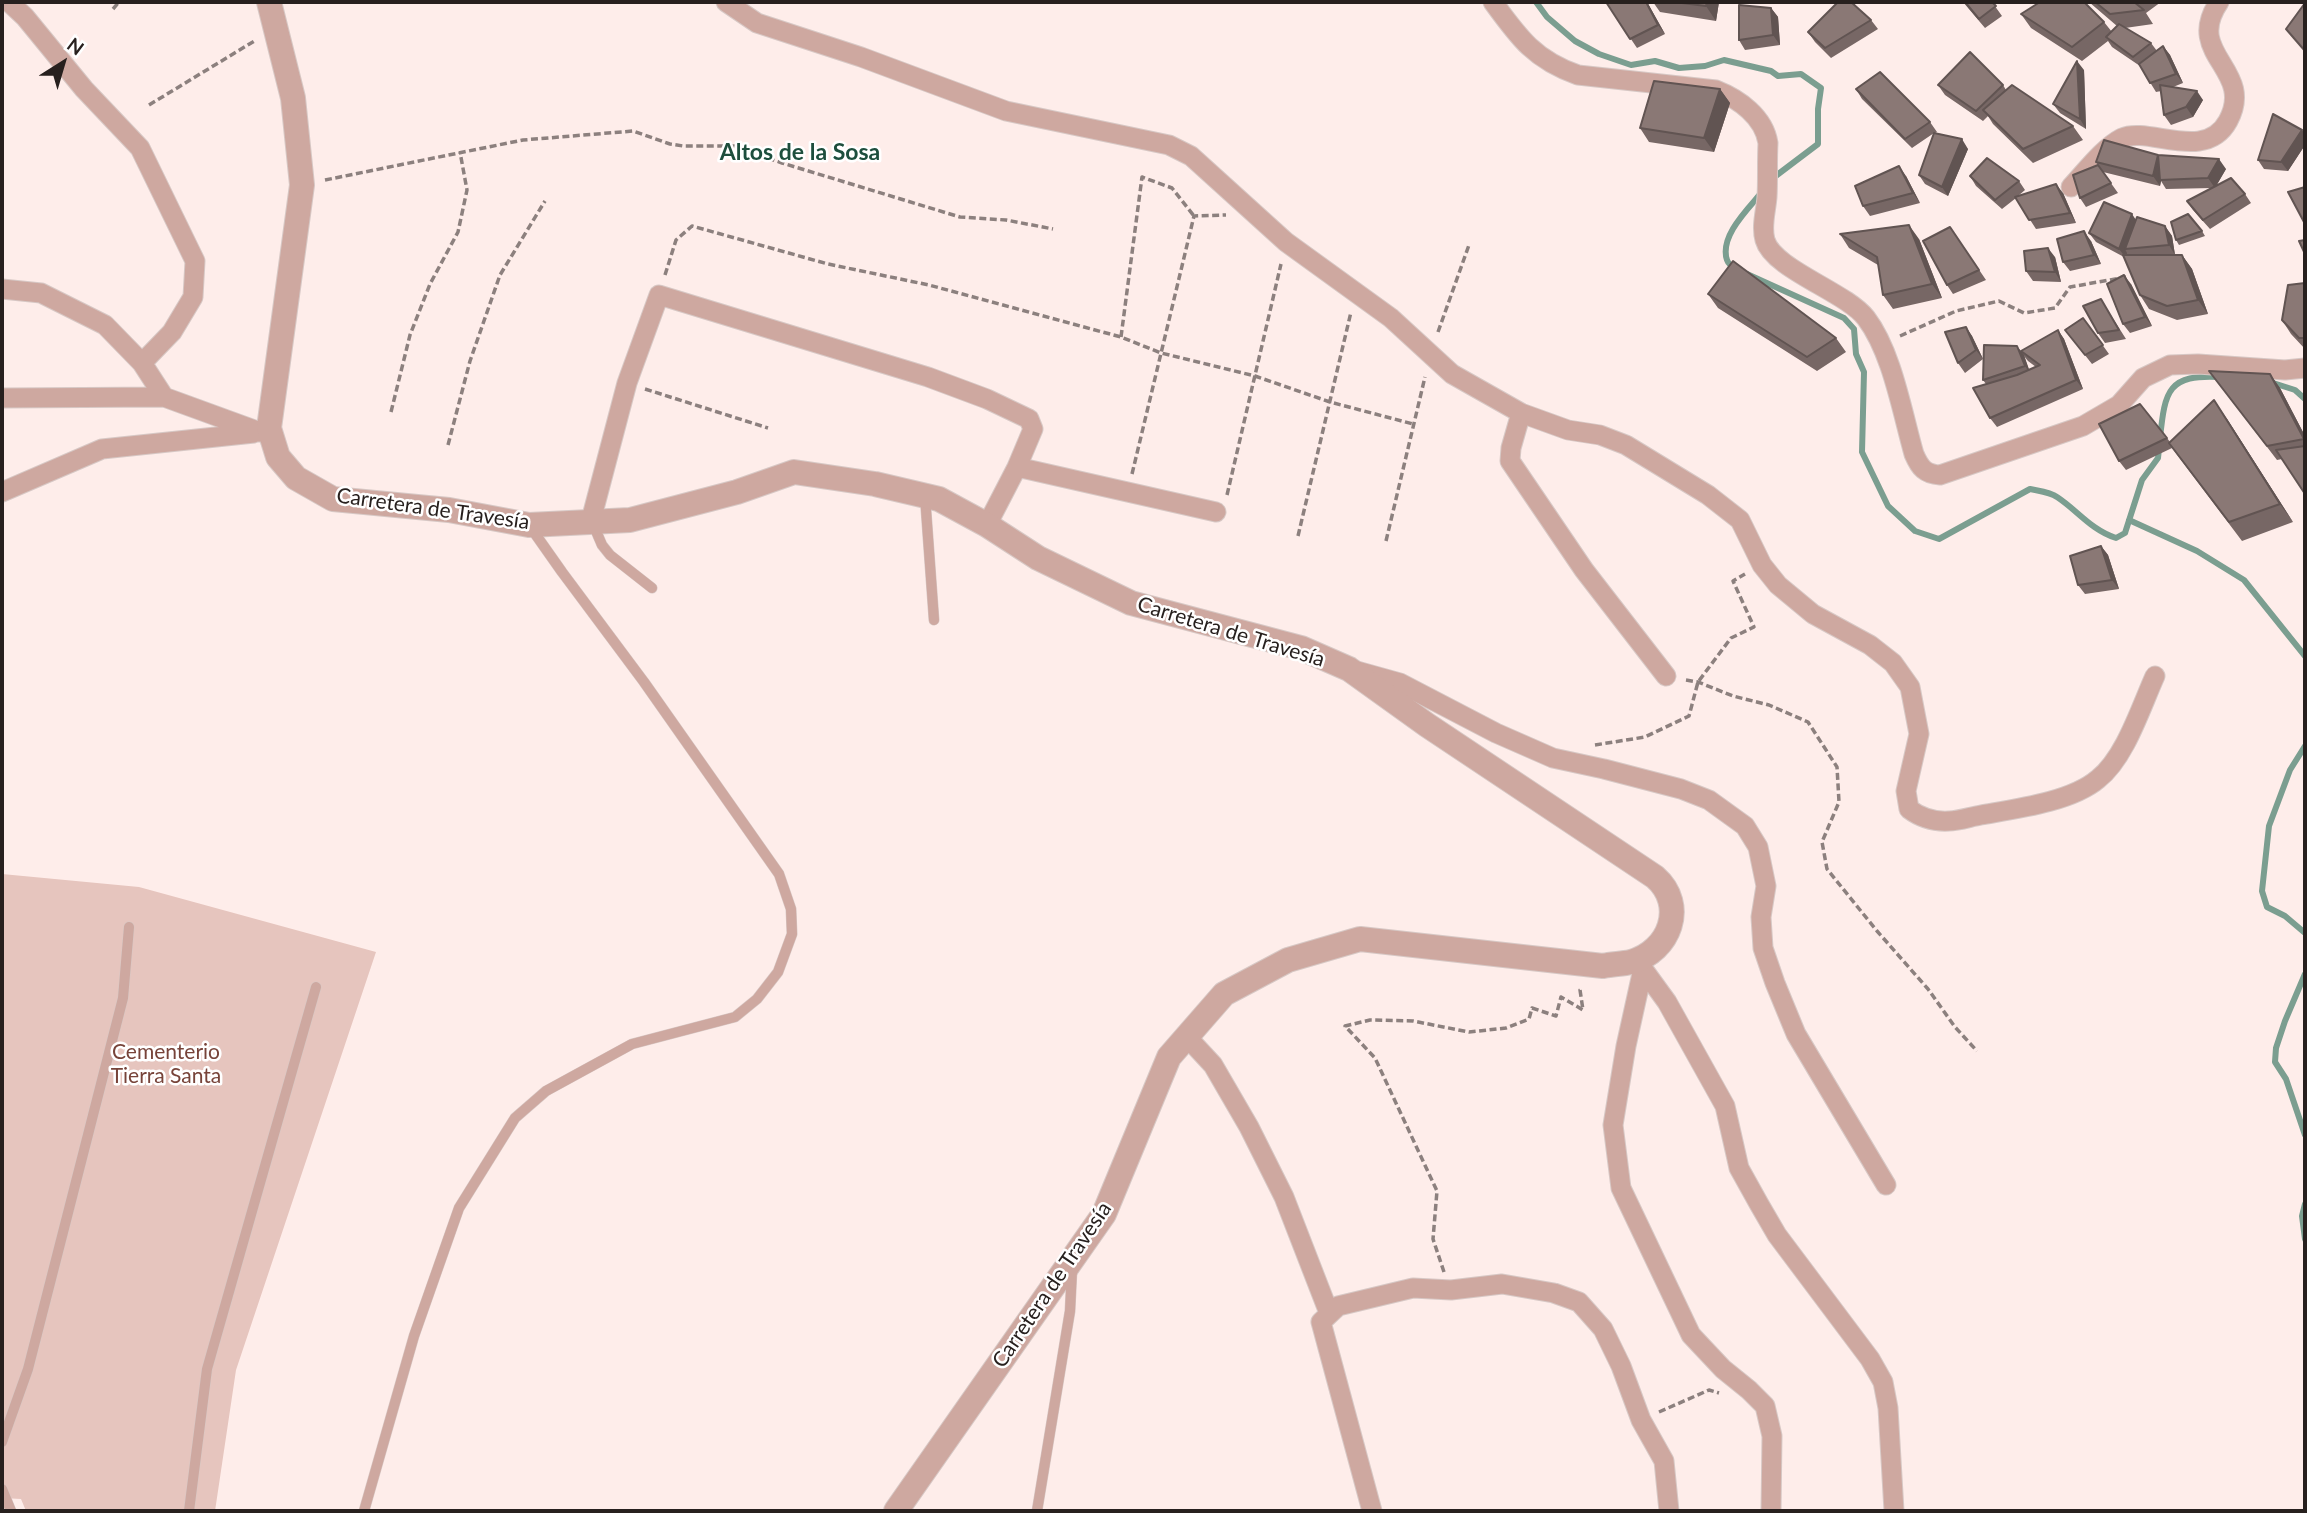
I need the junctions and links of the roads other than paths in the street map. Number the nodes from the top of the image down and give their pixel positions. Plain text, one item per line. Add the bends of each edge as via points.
1 (9, 2) edge
2 (270, 2) edge
3 (726, 2) edge
4 (1493, 2) edge
5 (2219, 2) edge
6 (2071, 187) edge
7 (2, 289) edge
8 (142, 363) junction
9 (2305, 368) edge
10 (164, 397) junction
11 (2, 398) edge
12 (1521, 413) junction
13 (265, 430) junction
14 (1017, 467) junction
15 (2, 492) edge
16 (925, 496) junction
17 (1216, 512) road end
18 (591, 520) junction
19 (529, 524) junction
20 (987, 525) junction
21 (652, 588) dead end
22 (934, 620) dead end
23 (1349, 669) junction
24 (1666, 676) dead end
25 (2155, 676) dead end
26 (129, 927) dead end
27 (1637, 965) junction
28 (316, 987) dead end
29 (1187, 1037) junction
30 (1886, 1185) dead end
31 (1073, 1259) junction
32 (1329, 1313) junction
33 (2, 1442) edge
34 (2, 1489) edge
35 (11, 1511) edge
36 (189, 1511) edge
37 (364, 1511) edge
38 (896, 1511) edge
39 (1037, 1511) edge
40 (1372, 1511) edge
41 (1669, 1511) edge
42 (1771, 1511) edge
43 (1894, 1511) edge

1 - 8 street via 140,148 195,261 193,297 172,332
2 - 13 street, Carretera de Travesía via 293,98 302,185
3 - 12 street via 757,23 1006,111 1169,145 1191,156 1286,242 1391,318 1452,374
4 - 9 street via 1518,38 1557,68 1578,75 1716,90 1736,98 1759,121 1768,144 1765,242 1782,262 1864,315 1882,344 1919,467 1928,474 1940,475 2083,426 2119,405 2143,378 2170,365
5 - 6 street via 2210,15 2209,38 2235,87 2228,123 2215,135 2200,140 2125,137
7 - 8 street via 41,293 105,325
8 - 10 street
10 - 11 street
10 - 13 street
12 - 24 street via 1510,461 1584,570
12 - 25 street via 1626,444 1708,495 1740,520 1762,565 1778,585 1813,614 1893,663 1910,687 1919,734 1906,791 1909,809 1922,818 1948,821 2082,790 2113,763
13 - 15 street via 102,449
13 - 19 street, Carretera de Travesía via 278,457 296,478 333,499 449,510
14 - 17 street
14 - 18 street via 1033,429 1029,419 1020,414 928,377 659,295 627,383
14 - 20 street
16 - 18 street, Carretera de Travesía via 794,472 630,520
16 - 20 street, Carretera de Travesía
16 - 22 lane
18 - 19 street, Carretera de Travesía
18 - 21 lane via 610,555
19 - 37 lane via 779,874 792,909 792,934 778,972 735,1017 632,1044 546,1091 514,1118 459,1208 414,1336
20 - 23 street, Carretera de Travesía via 1038,558 1131,603 1301,648
23 - 27 street, Carretera de Travesía via 1665,886 1672,919 1664,939
23 - 30 street via 1400,683 1553,758 1709,800 1745,826 1758,847 1766,886 1763,948 1775,983 1796,1034
26 - 33 lane via 123,998 28,1368
27 - 29 street, Carretera de Travesía via 1603,966 1360,939 1288,960 1224,994
27 - 42 street via 1613,1125 1621,1188 1691,1335 1765,1406 1772,1436
27 - 43 street via 1667,1002 1726,1106 1739,1168 1759,1205 1884,1382
28 - 36 lane via 207,1369
29 - 31 street, Carretera de Travesía via 1169,1057 1104,1214
29 - 32 street via 1213,1065 1249,1127 1284,1197
31 - 38 street, Carretera de Travesía
31 - 39 lane via 1070,1311
32 - 40 street via 1321,1322
32 - 41 street via 1338,1306 1413,1288 1451,1290 1503,1284 1578,1302 1602,1329 1664,1461
34 - 35 lane

